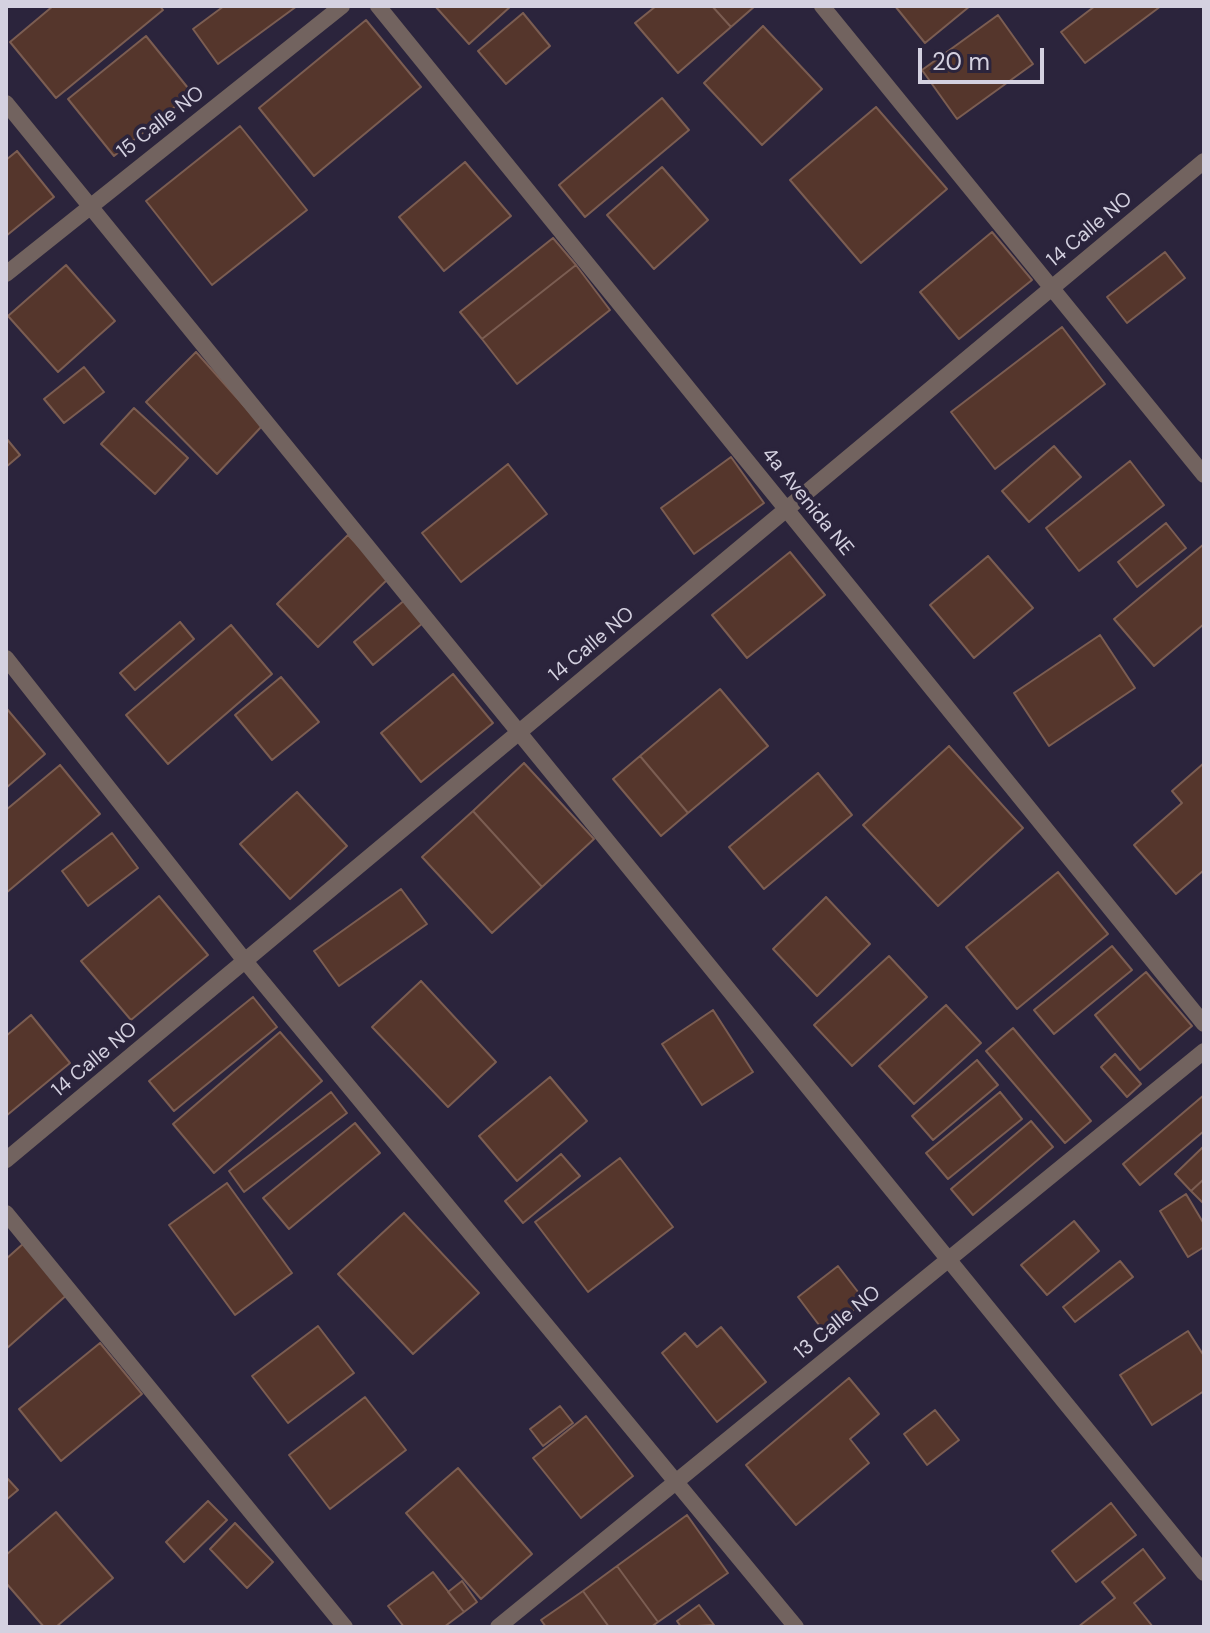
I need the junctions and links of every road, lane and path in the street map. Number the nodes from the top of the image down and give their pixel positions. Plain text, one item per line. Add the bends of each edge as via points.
1 (342, 6) edge
2 (378, 6) edge
3 (822, 6) edge
4 (6, 103) edge
5 (1204, 161) edge
6 (89, 205) junction
7 (6, 274) edge
8 (1052, 288) junction
9 (1204, 475) edge
10 (787, 509) junction
11 (6, 658) edge
12 (519, 732) junction
13 (245, 961) junction
14 (1204, 1024) edge
15 (1204, 1051) edge
16 (6, 1160) edge
17 (6, 1213) edge
18 (949, 1259) junction
19 (676, 1482) junction
20 (1204, 1573) edge
21 (345, 1627) edge
22 (498, 1627) edge
23 (796, 1627) edge

1 - 6 street, 15 Calle NO
2 - 10 street, 4a Avenida NE
3 - 8 street
4 - 6 street
5 - 8 street, 14 Calle NO
6 - 7 street, 15 Calle NO
6 - 12 street
8 - 9 street
8 - 10 street, 14 Calle NO
10 - 12 street, 14 Calle NO
10 - 14 street, 4a Avenida NE
11 - 13 street
12 - 13 street, 14 Calle NO
12 - 18 street
13 - 16 street, 14 Calle NO
13 - 19 street
15 - 18 street, 13 Calle NO
17 - 21 street
18 - 19 street, 13 Calle NO
18 - 20 street
19 - 22 street, 13 Calle NO
19 - 23 street

